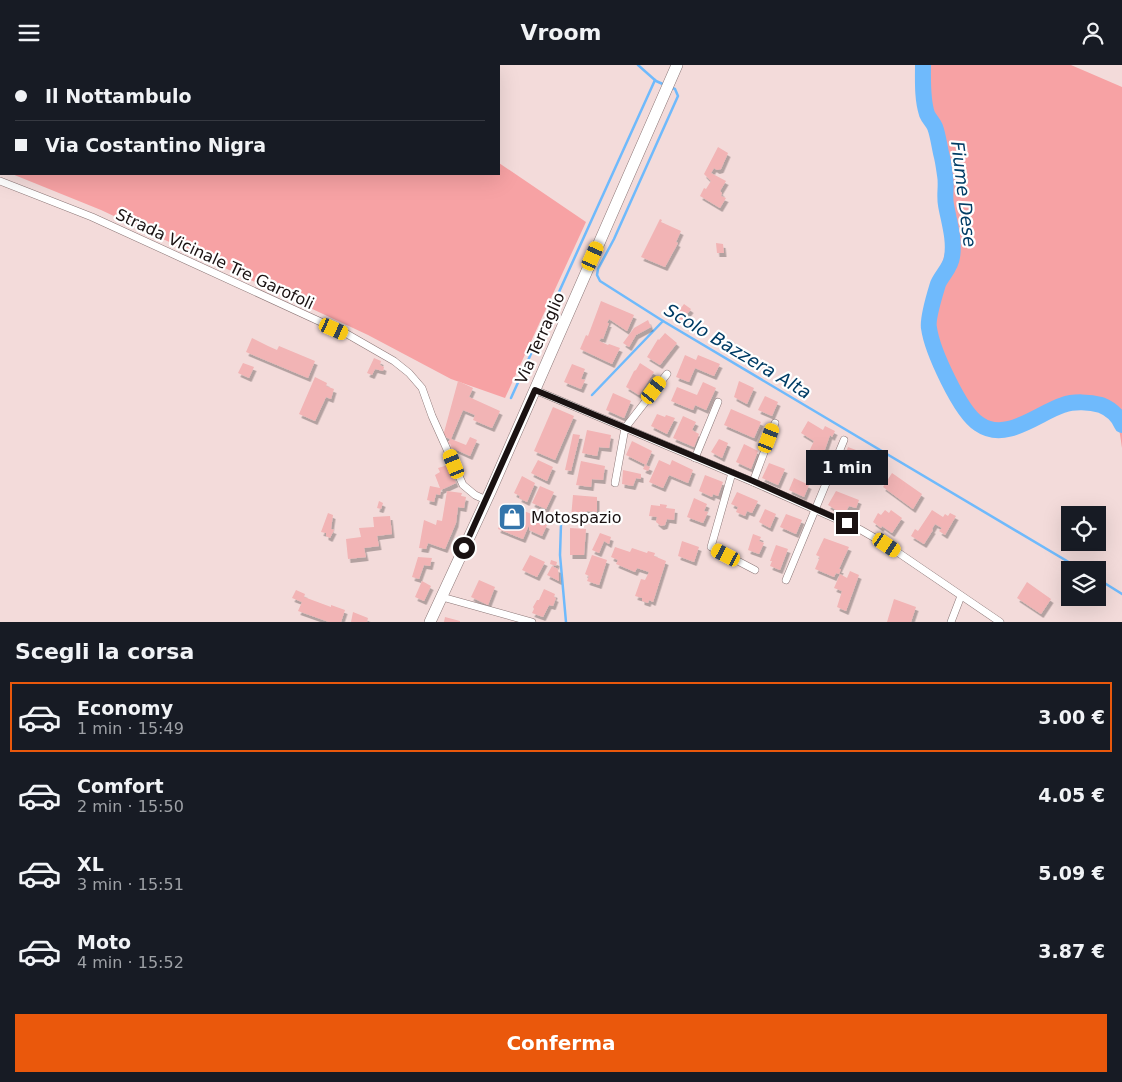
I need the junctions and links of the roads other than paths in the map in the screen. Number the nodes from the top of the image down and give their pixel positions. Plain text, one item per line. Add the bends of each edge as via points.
1 (677, 65) edge
2 (0, 181) edge
3 (666, 374) dead end
4 (535, 390) junction
5 (718, 403) dead end
6 (775, 423) dead end
7 (625, 428) junction
8 (844, 439) dead end
9 (695, 457) junction
10 (732, 473) junction
11 (753, 481) junction
12 (614, 483) dead end
13 (486, 500) junction
14 (815, 509) junction
15 (755, 570) dead end
16 (786, 580) dead end
17 (961, 596) junction
18 (442, 597) junction
19 (430, 622) edge
20 (532, 622) edge
21 (951, 622) edge
22 (1000, 622) edge

1 - 4 main road, Via Terraglio
2 - 13 street, Strada Vicinale Tre Garofoli via 92,217 347,334 394,361 422,388 463,485
3 - 7 street
4 - 7 street
4 - 13 main road, Via Terraglio
5 - 9 street
6 - 11 street
7 - 9 street
7 - 12 street
8 - 14 street
9 - 10 street
10 - 11 street
10 - 15 street via 711,547
11 - 14 street
13 - 18 main road, Via Terraglio
14 - 16 street
14 - 17 street via 867,534
17 - 21 street
17 - 22 street
18 - 19 main road, Via Terraglio
18 - 20 street

